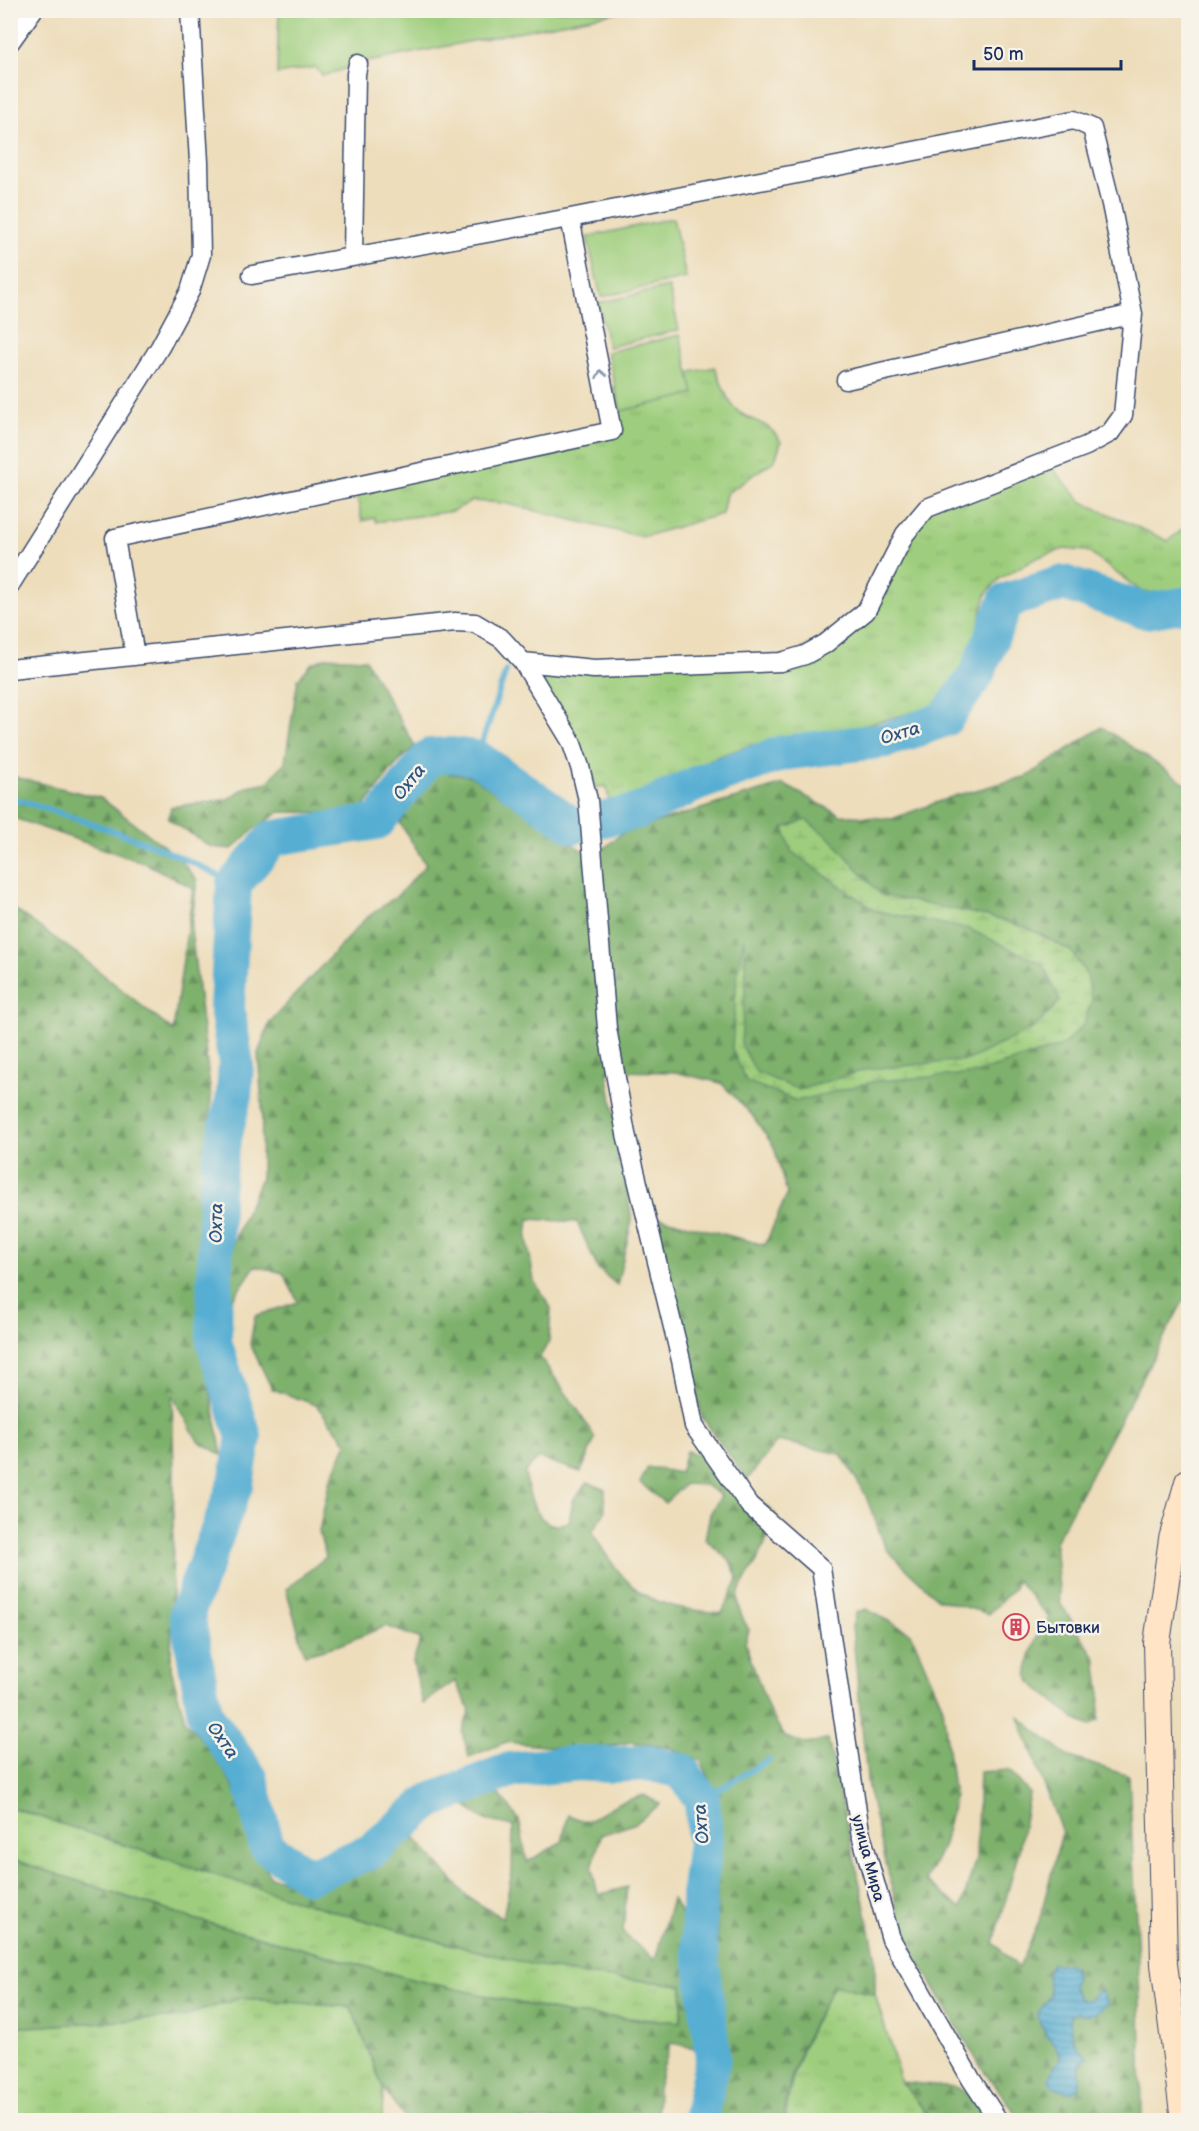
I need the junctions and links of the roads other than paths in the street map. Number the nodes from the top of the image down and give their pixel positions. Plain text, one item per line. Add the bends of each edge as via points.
1 (33, 10) edge
2 (190, 10) edge
3 (10, 42) edge
4 (358, 64) dead end
5 (570, 218) junction
6 (353, 256) junction
7 (252, 275) dead end
8 (1133, 314) junction
9 (846, 380) dead end
10 (10, 585) edge
11 (135, 656) junction
12 (523, 662) junction
13 (10, 669) edge
14 (1188, 1482) edge
15 (998, 2121) edge
16 (1184, 2121) edge

1 - 3 street
2 - 10 street via 201,255 190,291 160,347
4 - 6 street
5 - 6 street
5 - 8 street via 1074,120 1092,128
11 -> 5 street via 115,538 612,431
6 - 7 street
8 - 9 street
8 - 12 street via 1123,415 1110,433 927,508 905,534 866,611 825,644 781,662 594,669
11 - 12 street via 455,622 475,623 502,639
11 - 13 street
12 - 15 street, улица Мира via 571,741 588,800 609,1040 626,1134 694,1426 748,1505 821,1568 860,1831 891,1939
14 - 16 street via 1172,1539 1157,1643 1164,1964

